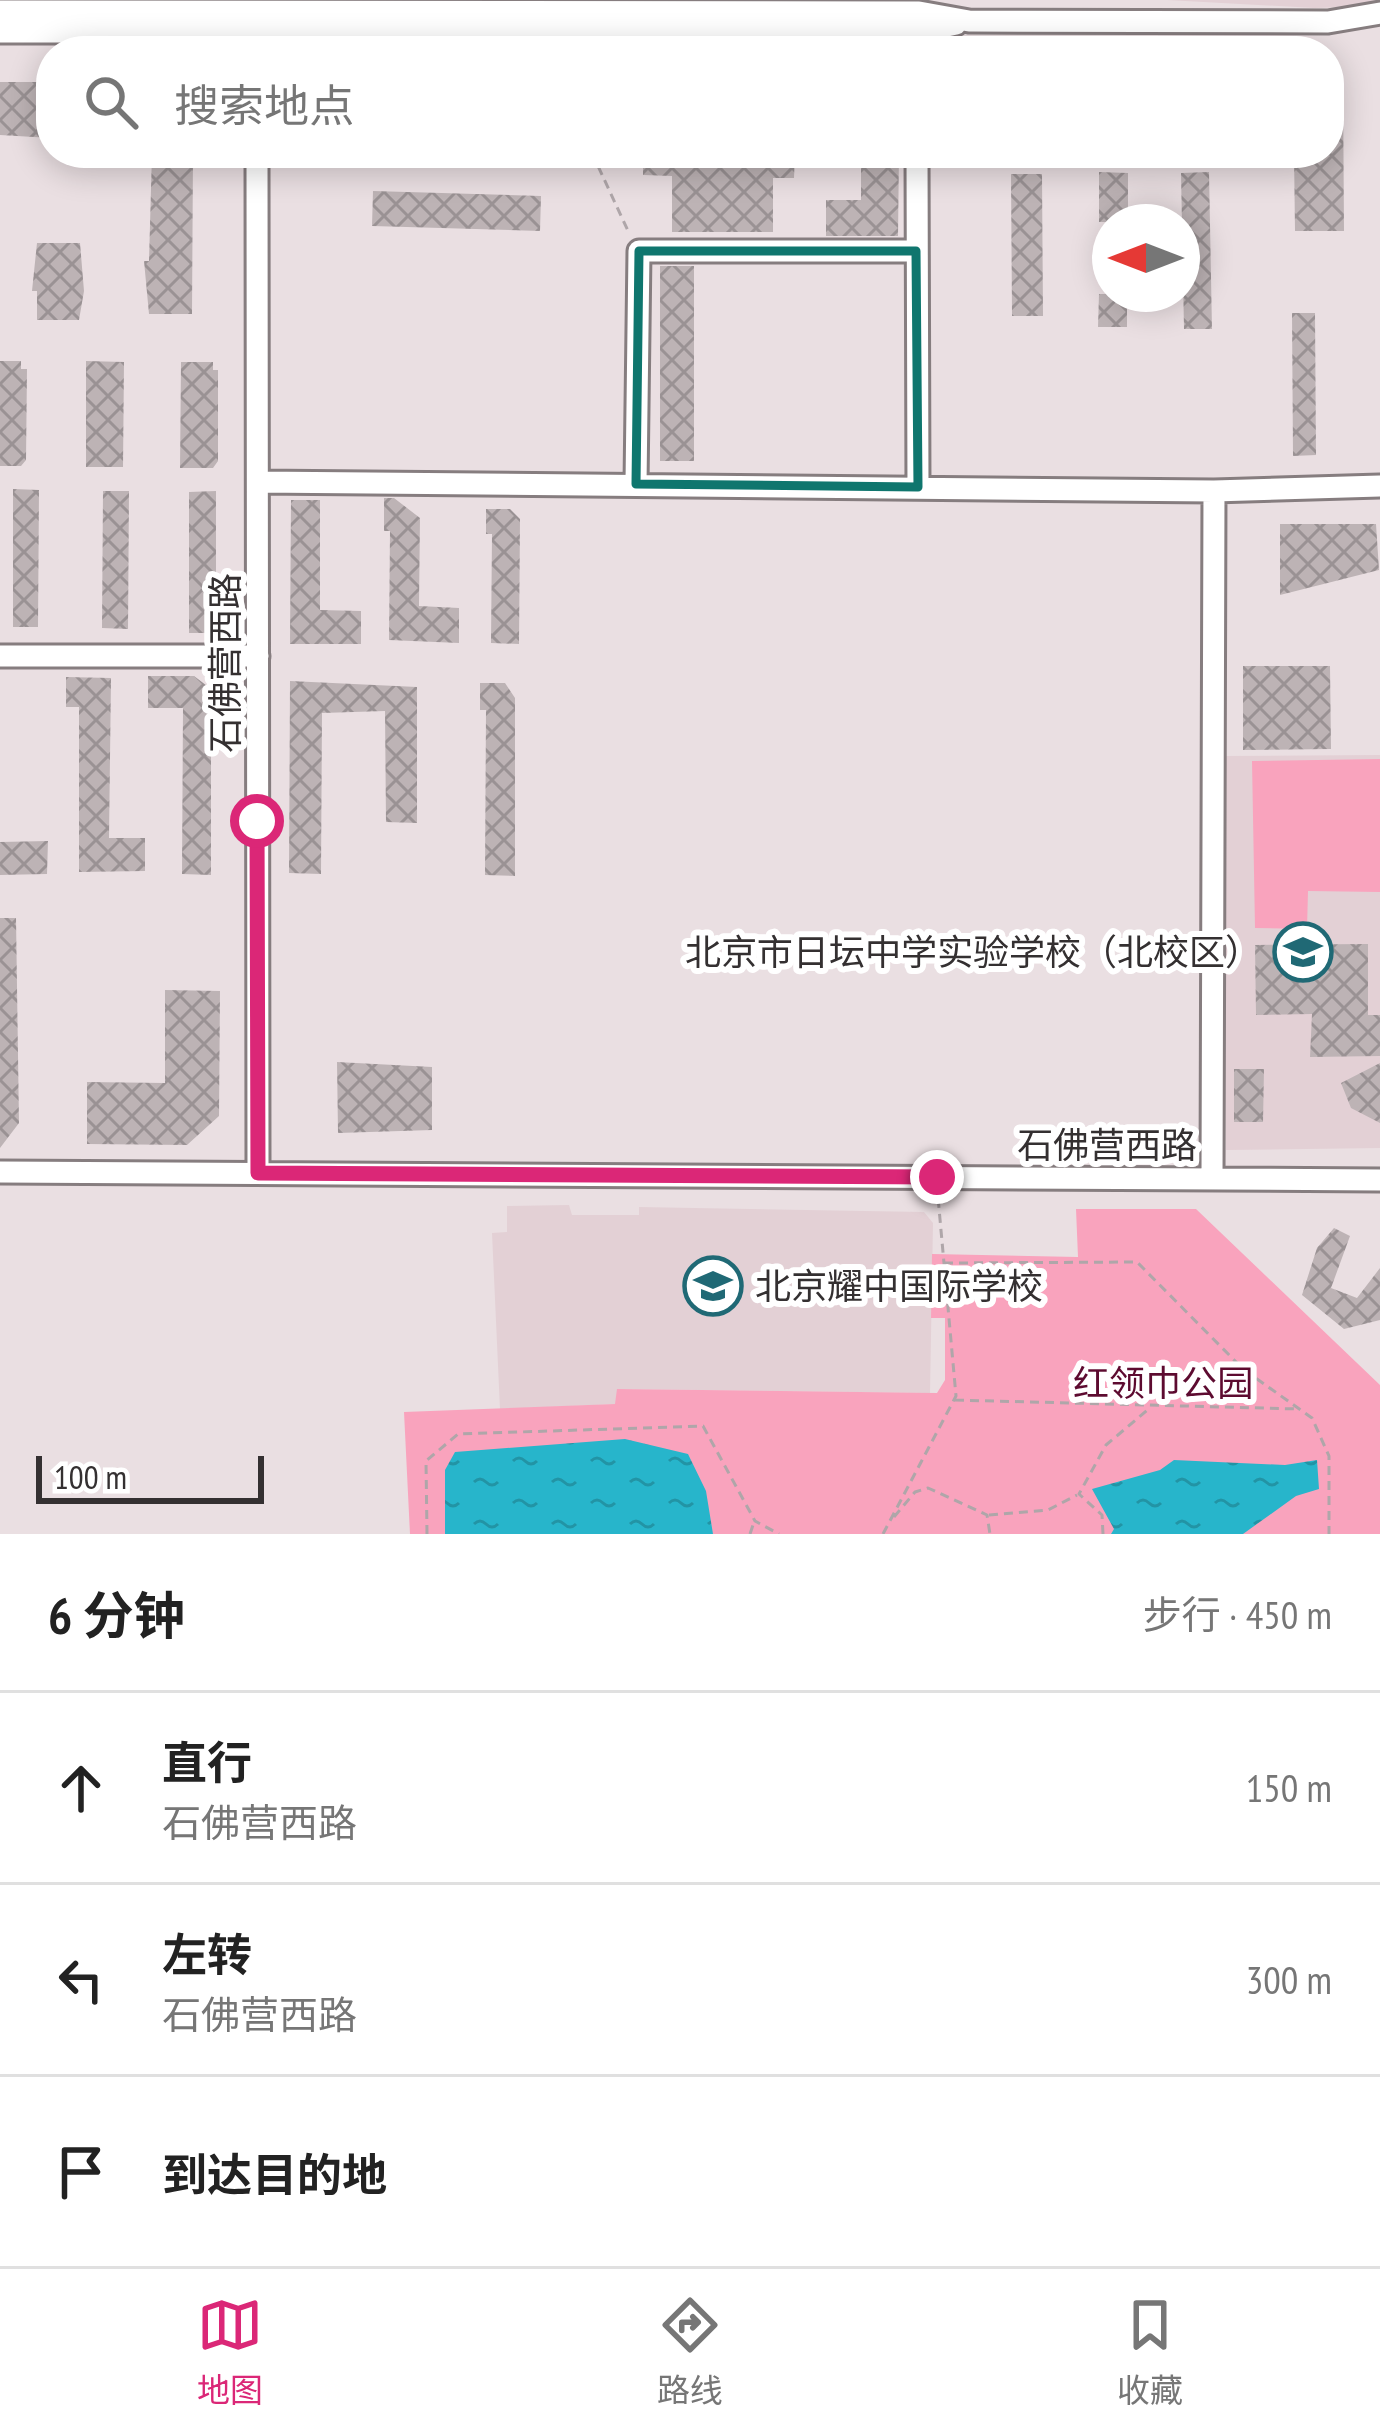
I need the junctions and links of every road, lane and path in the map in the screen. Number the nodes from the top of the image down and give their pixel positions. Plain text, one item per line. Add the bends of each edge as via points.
1 (711, 6) edge
2 (1148, 10) edge
3 (0, 11) edge
4 (1380, 13) edge
5 (253, 21) edge
6 (969, 21) junction
7 (1328, 22) junction
8 (0, 32) edge
9 (1380, 32) edge
10 (729, 36) edge
11 (933, 36) edge
12 (257, 168) edge
13 (599, 168) edge
14 (917, 168) edge
15 (639, 250) junction
16 (916, 251) junction
17 (258, 482) junction
18 (636, 484) junction
19 (1380, 486) edge
20 (918, 487) junction
21 (1214, 491) junction
22 (0, 656) edge
23 (258, 656) junction
24 (0, 1172) edge
25 (258, 1173) junction
26 (937, 1177) junction
27 (1212, 1179) junction
28 (1380, 1180) edge
29 (944, 1263) junction
30 (953, 1400) junction
31 (1152, 1406) junction
32 (1300, 1409) junction
33 (1079, 1494) junction
34 (987, 1515) junction
35 (754, 1520) junction
36 (427, 1534) edge
37 (750, 1534) edge
38 (779, 1534) edge
39 (883, 1534) edge
40 (990, 1534) edge
41 (1103, 1534) edge
42 (1329, 1534) edge

1 - 5 street
1 - 6 street via 919,12
2 - 6 street
2 - 7 street
3 - 5 street
4 - 7 street
5 - 8 street
5 - 10 street
6 - 11 street
7 - 9 street
12 - 17 street, 石佛营西路
13 - 15 path
14 - 16 street
15 - 16 street
15 - 18 street
16 - 20 street
17 - 18 street
17 - 23 street, 石佛营西路
18 - 20 street
19 - 21 street
20 - 21 street
21 - 27 street
22 - 23 street
23 - 25 street, 石佛营西路
24 - 25 street, 石佛营西路
25 - 26 street, 石佛营西路
26 - 27 street, 石佛营西路
26 - 29 path
27 - 28 street, 石佛营西路
29 - 30 path
29 - 32 path via 1137,1262 1243,1369
30 - 31 path
30 - 39 path
31 - 32 path
31 - 33 path via 1106,1445
32 - 42 path via 1329,1456
33 - 34 path via 1048,1510
33 - 41 path via 1102,1515
34 - 39 path via 928,1489 902,1505
34 - 40 path
35 - 36 path via 703,1426 458,1434 426,1461
35 - 37 path
35 - 38 path

